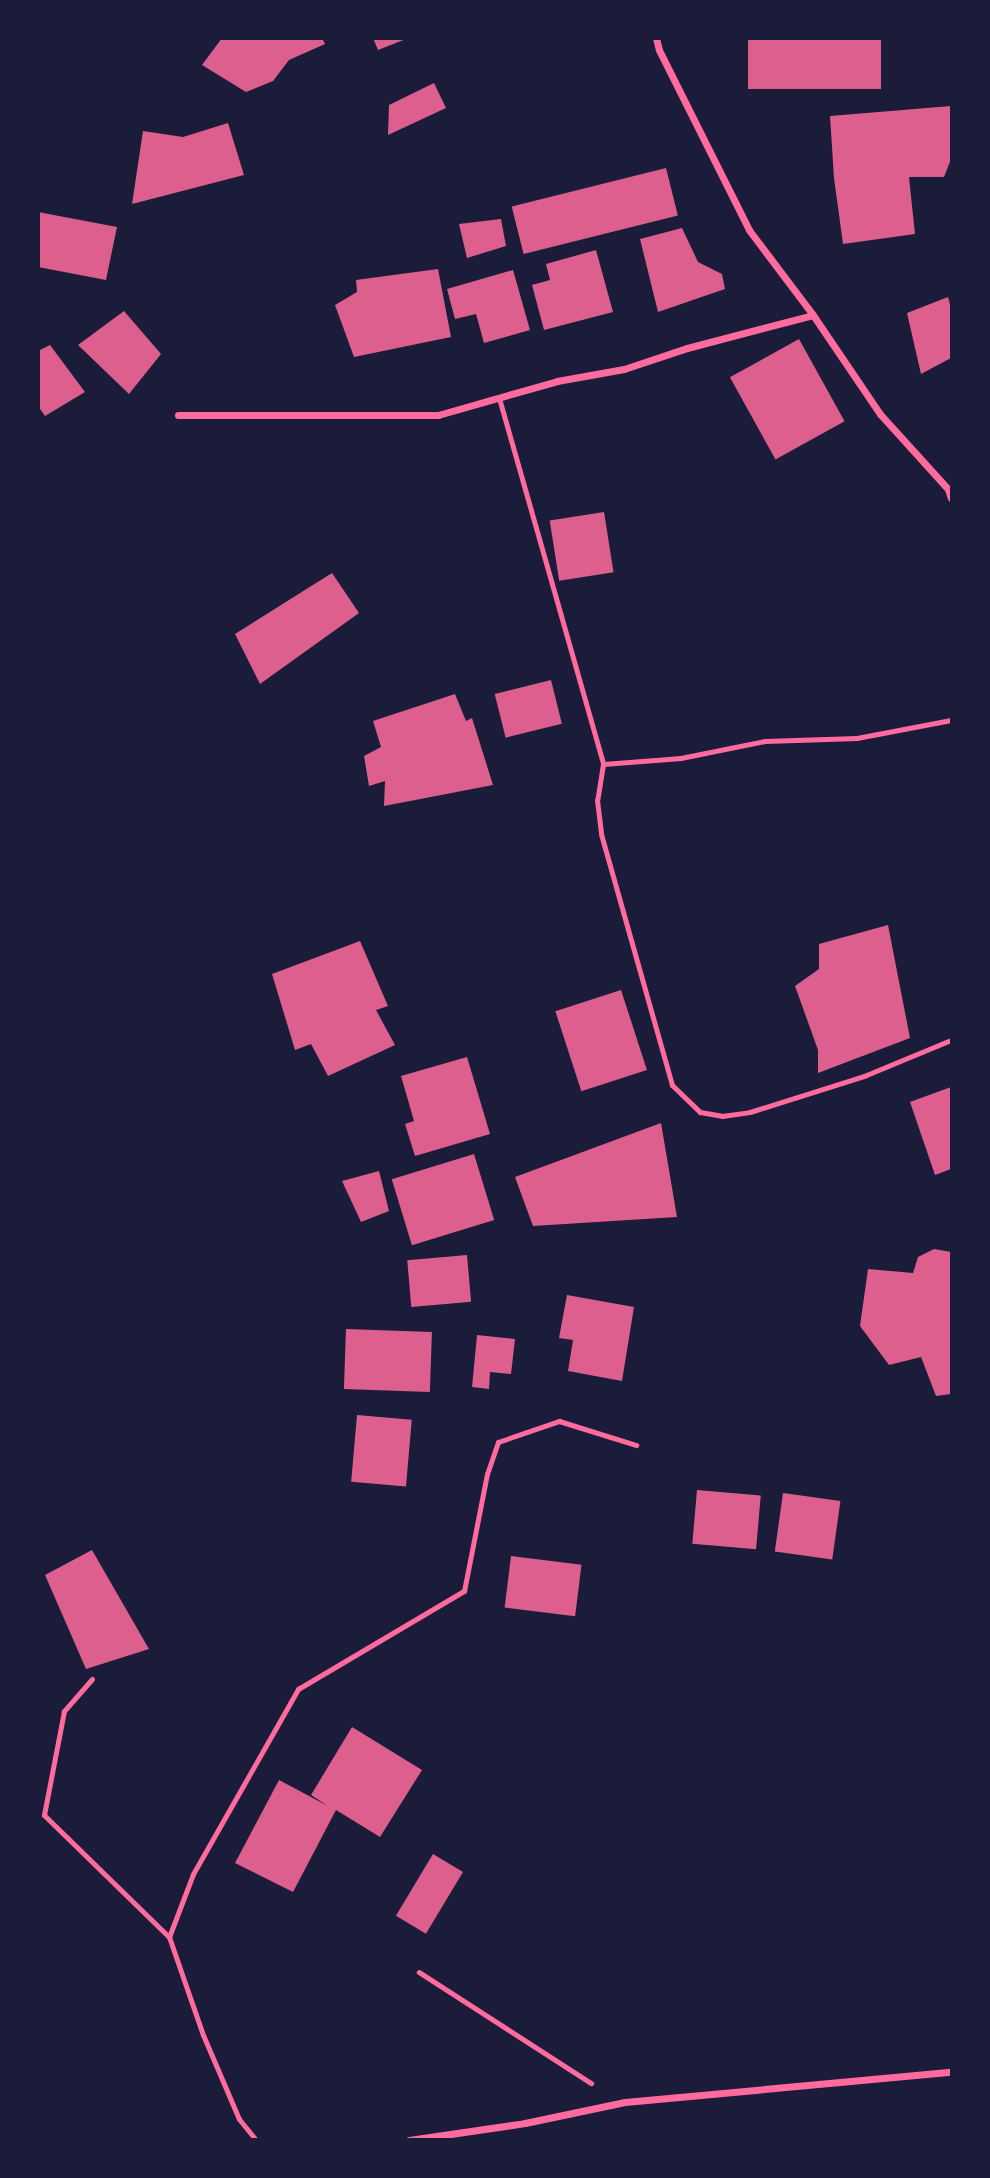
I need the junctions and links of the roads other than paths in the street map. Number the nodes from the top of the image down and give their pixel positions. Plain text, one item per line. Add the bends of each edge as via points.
1 (656, 38) edge
2 (813, 315) junction
3 (499, 398) junction
4 (178, 415) dead end
5 (951, 498) edge
6 (951, 720) edge
7 (603, 764) junction
8 (951, 1040) edge
9 (636, 1445) dead end
10 (92, 1679) dead end
11 (169, 1937) junction
12 (951, 2073) edge
13 (256, 2140) edge
14 (409, 2140) edge

1 - 2 street via 750,230
2 - 3 street via 624,369
2 - 5 street via 880,414 948,489
3 - 4 street via 438,415
3 - 7 lane
6 - 7 lane via 857,738 765,741 681,758
7 - 8 lane via 597,800 601,834 672,1085 690,1105 700,1112 722,1115 750,1112 864,1076
9 - 11 lane via 559,1422 498,1442 487,1474 464,1591 298,1689 194,1874
10 - 11 lane via 64,1711 44,1815
11 - 13 lane via 239,2119
12 - 14 street via 625,2102

